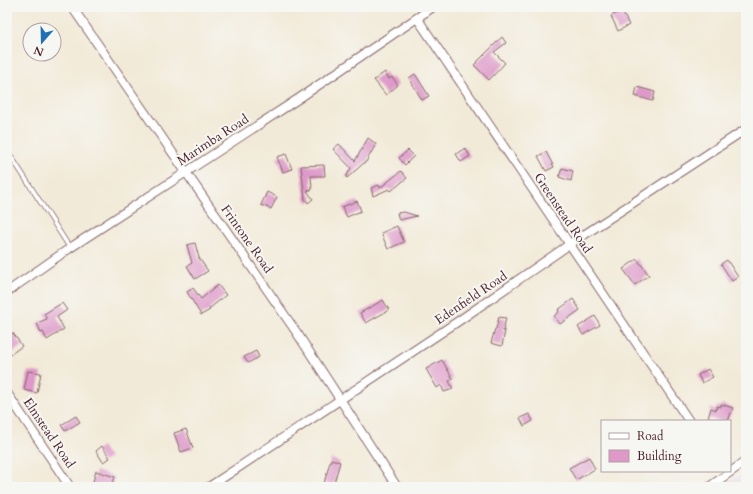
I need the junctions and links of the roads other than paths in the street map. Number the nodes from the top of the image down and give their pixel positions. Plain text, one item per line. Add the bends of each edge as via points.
1 (72, 7) edge
2 (433, 7) edge
3 (417, 18) junction
4 (746, 129) edge
5 (7, 150) edge
6 (186, 172) junction
7 (570, 244) junction
8 (70, 248) junction
9 (7, 292) edge
10 (7, 393) edge
11 (341, 400) junction
12 (688, 420) edge
13 (746, 462) edge
14 (731, 470) edge
15 (724, 473) edge
16 (70, 487) edge
17 (209, 487) edge
18 (398, 487) edge
19 (709, 487) edge

1 - 6 street, Frintone Road
2 - 3 street, Marimba Road
3 - 6 street, Marimba Road
3 - 7 street, Greenstead Road
4 - 7 street, Edenfield Road
5 - 8 lane
6 - 8 street, Marimba Road
6 - 11 street, Frintone Road
7 - 11 street, Edenfield Road
7 - 12 street, Greenstead Road
8 - 9 street, Marimba Road
10 - 16 street, Elmstead Road
11 - 17 street, Edenfield Road
11 - 18 street, Frintone Road
13 - 14 street
15 - 19 street

